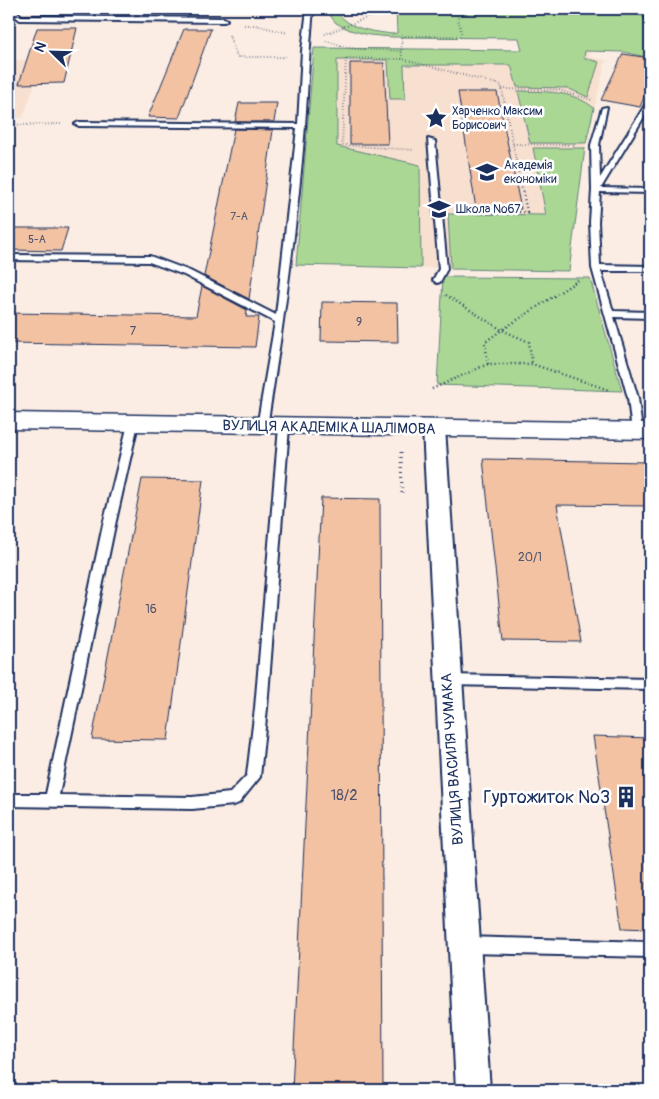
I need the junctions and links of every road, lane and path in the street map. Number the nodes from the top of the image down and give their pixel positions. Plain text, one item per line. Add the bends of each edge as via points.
1 (10, 9) edge
2 (310, 9) edge
3 (456, 9) edge
4 (645, 9) edge
5 (379, 13) dead end
6 (224, 22) junction
7 (650, 22) edge
8 (311, 38) junction
9 (402, 51) junction
10 (305, 57) junction
11 (402, 59) junction
12 (502, 89) junction
13 (650, 102) edge
14 (605, 108) joint
15 (79, 124) joint
16 (9, 125) edge
17 (301, 126) junction
18 (432, 141) dead end
19 (514, 144) junction
20 (595, 145) junction
21 (432, 151) junction
22 (596, 190) junction
23 (650, 191) edge
24 (438, 211) junction
25 (9, 256) edge
26 (596, 268) junction
27 (650, 268) edge
28 (437, 280) dead end
29 (445, 294) dead end
30 (609, 314) junction
31 (650, 315) edge
32 (280, 321) junction
33 (502, 330) junction
34 (488, 364) junction
35 (532, 364) junction
36 (432, 389) dead end
37 (633, 398) junction
38 (9, 422) edge
39 (133, 424) junction
40 (273, 427) junction
41 (434, 428) junction
42 (644, 431) edge
43 (401, 452) dead end
44 (402, 495) dead end
45 (447, 680) junction
46 (650, 684) edge
47 (9, 800) edge
48 (51, 800) junction
49 (464, 945) junction
50 (650, 950) edge
51 (473, 1090) edge

1 - 6 lane via 20,18
2 - 8 lane
3 - 9 path via 462,36 401,36
4 - 7 lane
5 - 8 path
6 - 8 path via 256,25
6 - 10 path via 237,57
8 - 9 path via 355,50
8 - 10 lane
9 - 11 path
10 - 17 lane
11 - 12 path via 501,85
11 - 21 path via 346,58 342,145
12 - 14 path via 572,92
12 - 19 path
13 - 22 lane
14 - 20 lane
15 - 16 path
15 - 17 lane
17 - 32 lane
18 - 21 lane
19 - 20 path
19 - 24 path via 527,212
20 - 22 lane
21 - 24 lane
22 - 23 lane
22 - 26 lane
24 - 28 lane via 443,268
25 - 32 lane via 150,259
26 - 27 lane
26 - 30 lane
26 - 33 path
29 - 33 path
30 - 31 lane
30 - 37 lane
32 - 40 lane
33 - 34 path via 485,342
33 - 35 path via 529,342
34 - 35 path
34 - 36 path
35 - 37 path
37 - 42 lane
38 - 39 street, ВУЛИЦЯ АКАДЕМІКА ШАЛІМОВА
39 - 40 street, ВУЛИЦЯ АКАДЕМІКА ШАЛІМОВА
39 - 48 lane
40 - 41 street, ВУЛИЦЯ АКАДЕМІКА ШАЛІМОВА
40 - 48 lane via 261,708 253,777 234,799 192,802
41 - 42 street, ВУЛИЦЯ АКАДЕМІКА ШАЛІМОВА
41 - 45 street, ВУЛИЦЯ ВАСИЛЯ ЧУМАКА
43 - 44 path
45 - 46 lane
45 - 49 street, ВУЛИЦЯ ВАСИЛЯ ЧУМАКА
47 - 48 lane
49 - 50 lane
49 - 51 street, ВУЛИЦЯ ВАСИЛЯ ЧУМАКА

